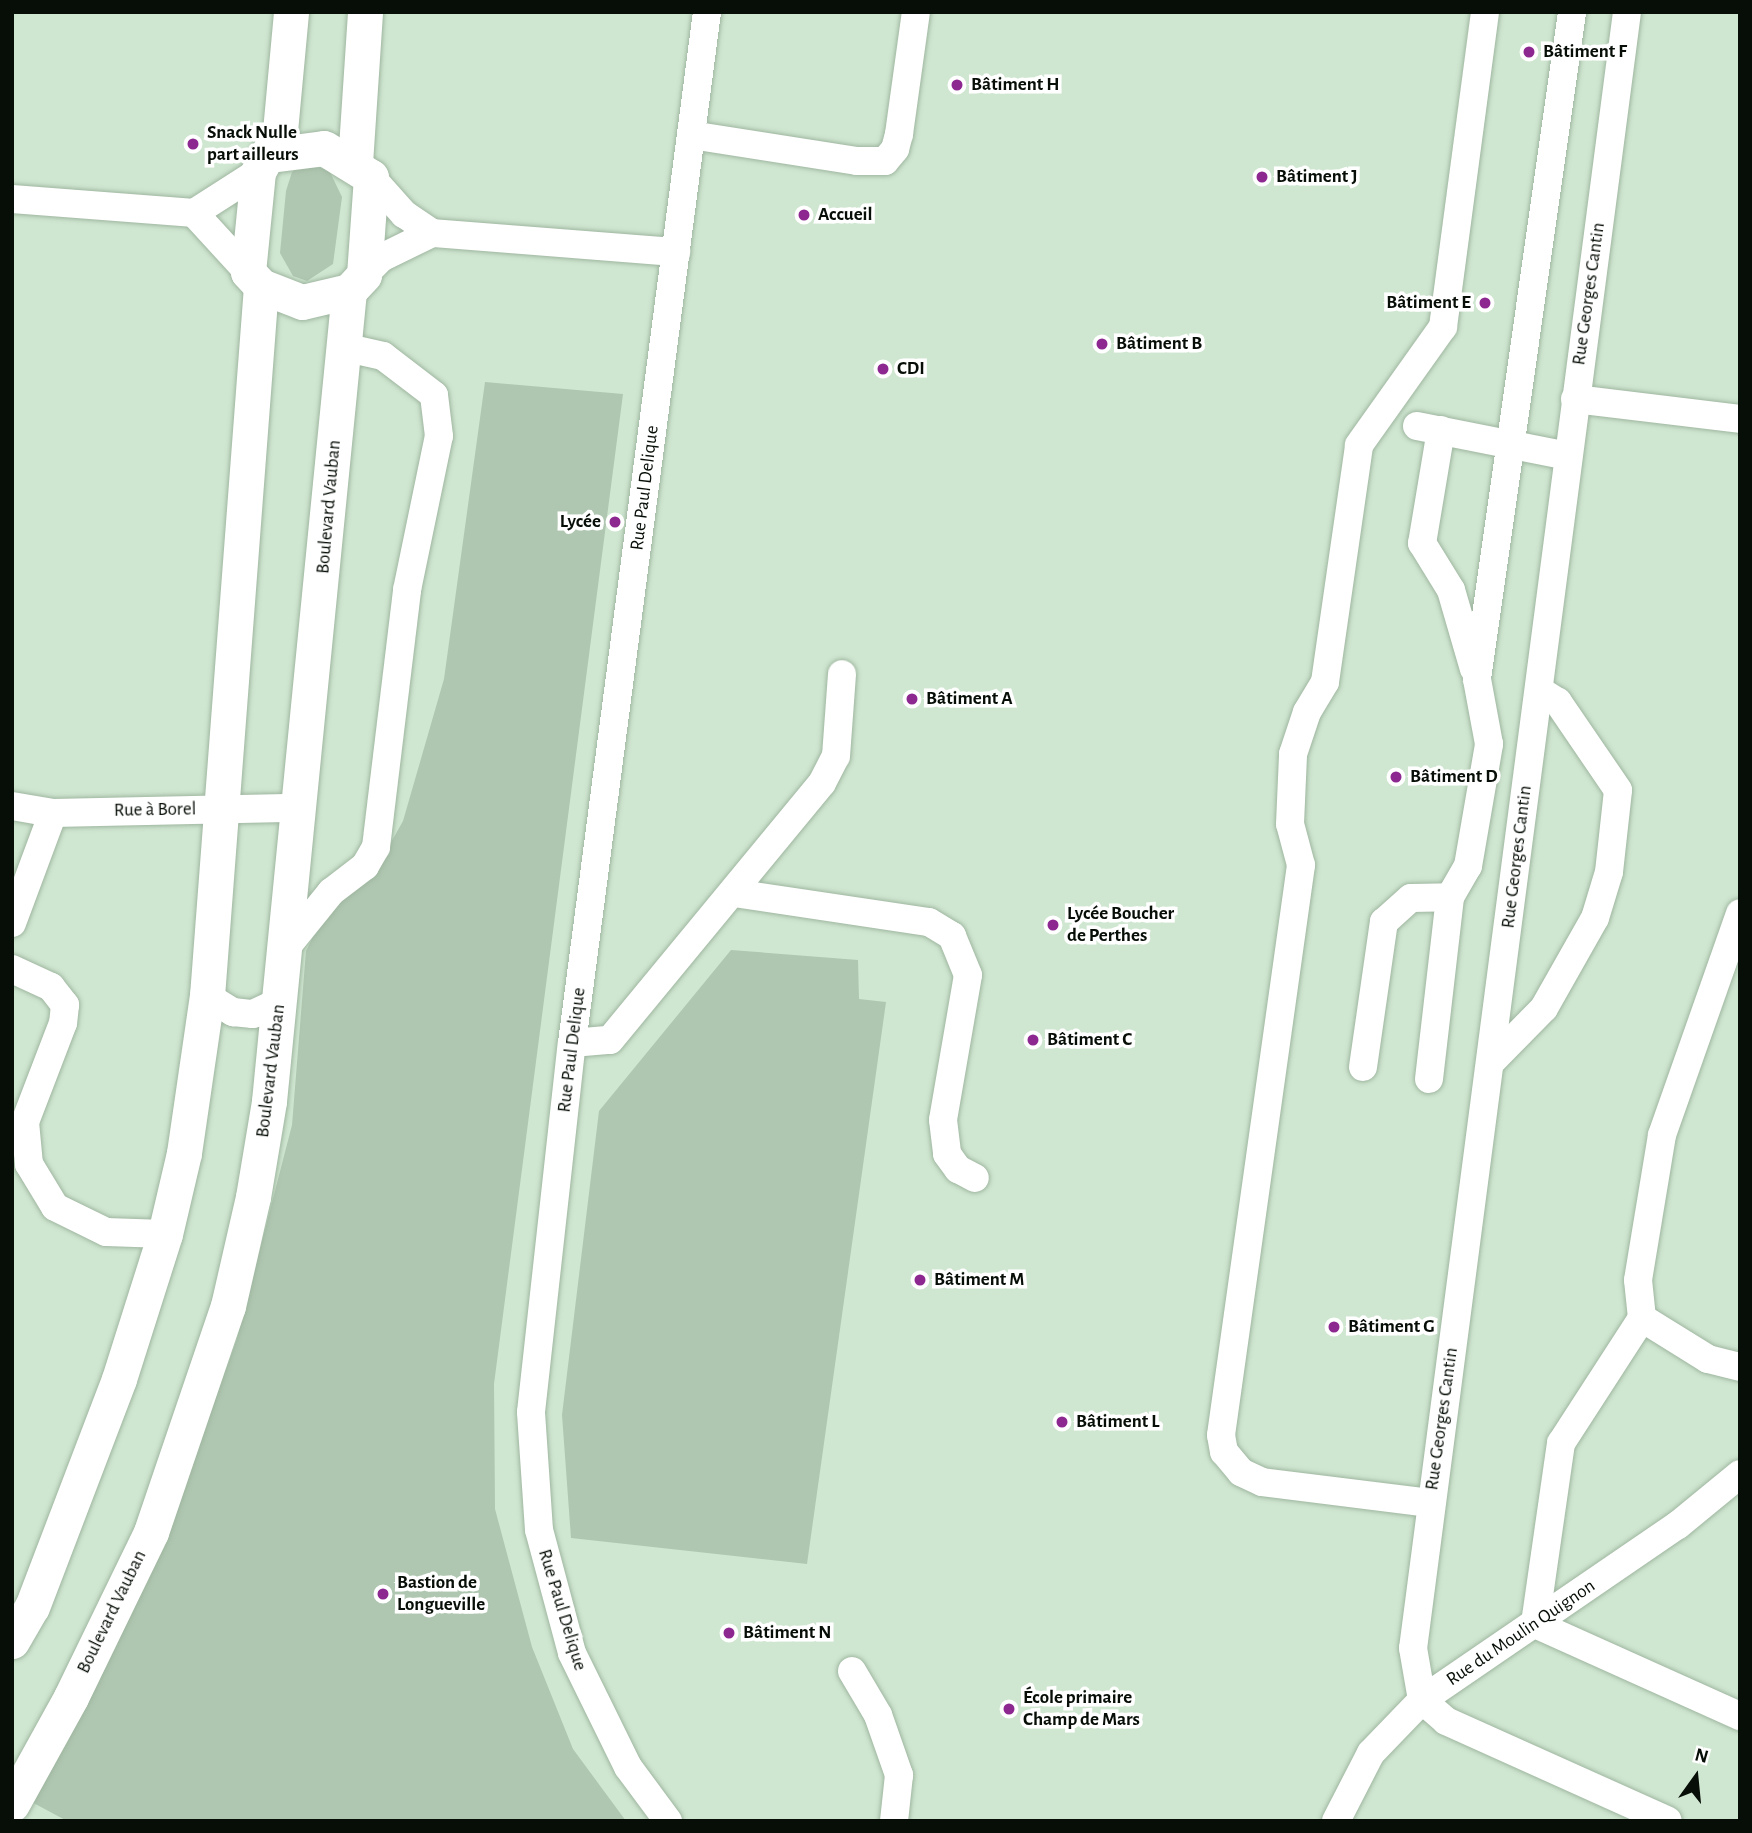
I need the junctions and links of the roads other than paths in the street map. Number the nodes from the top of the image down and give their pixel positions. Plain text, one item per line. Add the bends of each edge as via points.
1 (291, 12) edge
2 (365, 12) edge
3 (707, 12) edge
4 (916, 12) edge
5 (1485, 12) edge
6 (1572, 12) edge
7 (1627, 12) edge
8 (691, 135) junction
9 (264, 164) junction
10 (363, 170) junction
11 (12, 199) edge
12 (194, 214) junction
13 (432, 233) junction
14 (676, 252) junction
15 (254, 279) junction
16 (356, 283) junction
17 (343, 347) junction
18 (1575, 399) junction
19 (1740, 419) edge
20 (1510, 443) junction
21 (1567, 456) junction
22 (842, 674) dead end
23 (1477, 679) junction
24 (1539, 690) junction
25 (12, 806) edge
26 (298, 808) junction
27 (222, 809) junction
28 (53, 813) junction
29 (734, 893) junction
30 (1450, 897) junction
31 (1740, 913) edge
32 (12, 923) edge
33 (285, 949) junction
34 (12, 969) edge
35 (207, 996) junction
36 (279, 1002) junction
37 (572, 1043) junction
38 (1492, 1061) junction
39 (1363, 1067) dead end
40 (1429, 1079) dead end
41 (975, 1178) dead end
42 (165, 1234) junction
43 (1642, 1318) junction
44 (1740, 1367) edge
45 (1740, 1474) edge
46 (1430, 1503) junction
47 (22, 1605) edge
48 (1535, 1624) junction
49 (12, 1642) edge
50 (852, 1671) dead end
51 (1422, 1700) junction
52 (1740, 1716) edge
53 (12, 1804) edge
54 (668, 1821) edge
55 (894, 1821) edge
56 (1336, 1821) edge
57 (1668, 1821) edge

1 - 9 main road via 280,131
2 - 10 main road
3 - 8 street, Rue Paul Delique
4 - 8 street via 899,134 885,161 857,161
5 - 46 street via 1443,327 1359,445 1325,682 1307,712 1293,754 1290,824 1301,865 1221,1435 1224,1452 1241,1472 1262,1482
6 - 20 street
7 - 18 street, Rue Georges Cantin
8 - 14 street, Rue Paul Delique
9 - 10 main road via 324,148
9 - 12 street
9 - 15 main road
10 - 13 street via 404,214
10 - 16 main road, Boulevard Vauban
11 - 12 street
12 - 15 street
13 - 14 street
13 - 16 street via 381,258
14 - 37 street, Rue Paul Delique
15 - 16 main road via 302,302
15 - 27 main road
16 - 17 main road, Boulevard Vauban
17 - 26 main road, Boulevard Vauban
17 - 33 street via 383,356 434,395 439,436 407,590 376,847 365,866 331,892
18 - 19 street
18 - 21 street, Rue Georges Cantin
20 - 21 street
20 - 23 street
20 - 23 street via 1429,428 1422,543 1451,590
21 - 24 street, Rue Georges Cantin
22 - 29 street via 836,756 822,783
23 - 30 street via 1489,744 1468,866
24 - 38 street, Rue Georges Cantin
24 - 38 street via 1558,702 1618,790 1609,872 1595,918 1544,1008
25 - 28 street, Rue à Borel
26 - 27 street, Rue à Borel
26 - 33 main road, Boulevard Vauban
27 - 28 street, Rue à Borel
27 - 35 main road
28 - 32 street
29 - 37 street via 610,1040
29 - 41 street via 929,922 951,936 968,975 943,1120 947,1154 958,1169
30 - 39 street via 1411,898 1384,922
30 - 40 street
31 - 43 street via 1662,1135 1637,1280
33 - 36 main road, Boulevard Vauban
34 - 42 street via 51,987 65,1005 63,1023 25,1122 29,1164 55,1207 106,1232
35 - 36 street via 233,1012 253,1014
35 - 42 main road via 184,1153
36 - 53 main road, Boulevard Vauban via 270,1101 253,1197 228,1306 201,1394 128,1581 41,1756
37 - 54 street, Rue Paul Delique via 532,1388 532,1472 539,1530 554,1597 594,1705 628,1767
38 - 46 street, Rue Georges Cantin
42 - 47 main road via 115,1391
43 - 44 street via 1709,1359
43 - 48 street via 1561,1443
45 - 48 street, Rue du Moulin Quignon via 1678,1525
46 - 51 street, Rue Georges Cantin via 1413,1648
47 - 49 main road
48 - 51 street, Rue du Moulin Quignon
48 - 52 street
50 - 55 street via 878,1715 899,1775
51 - 56 street, Rue du Moulin Quignon via 1371,1753
51 - 57 street via 1446,1720

